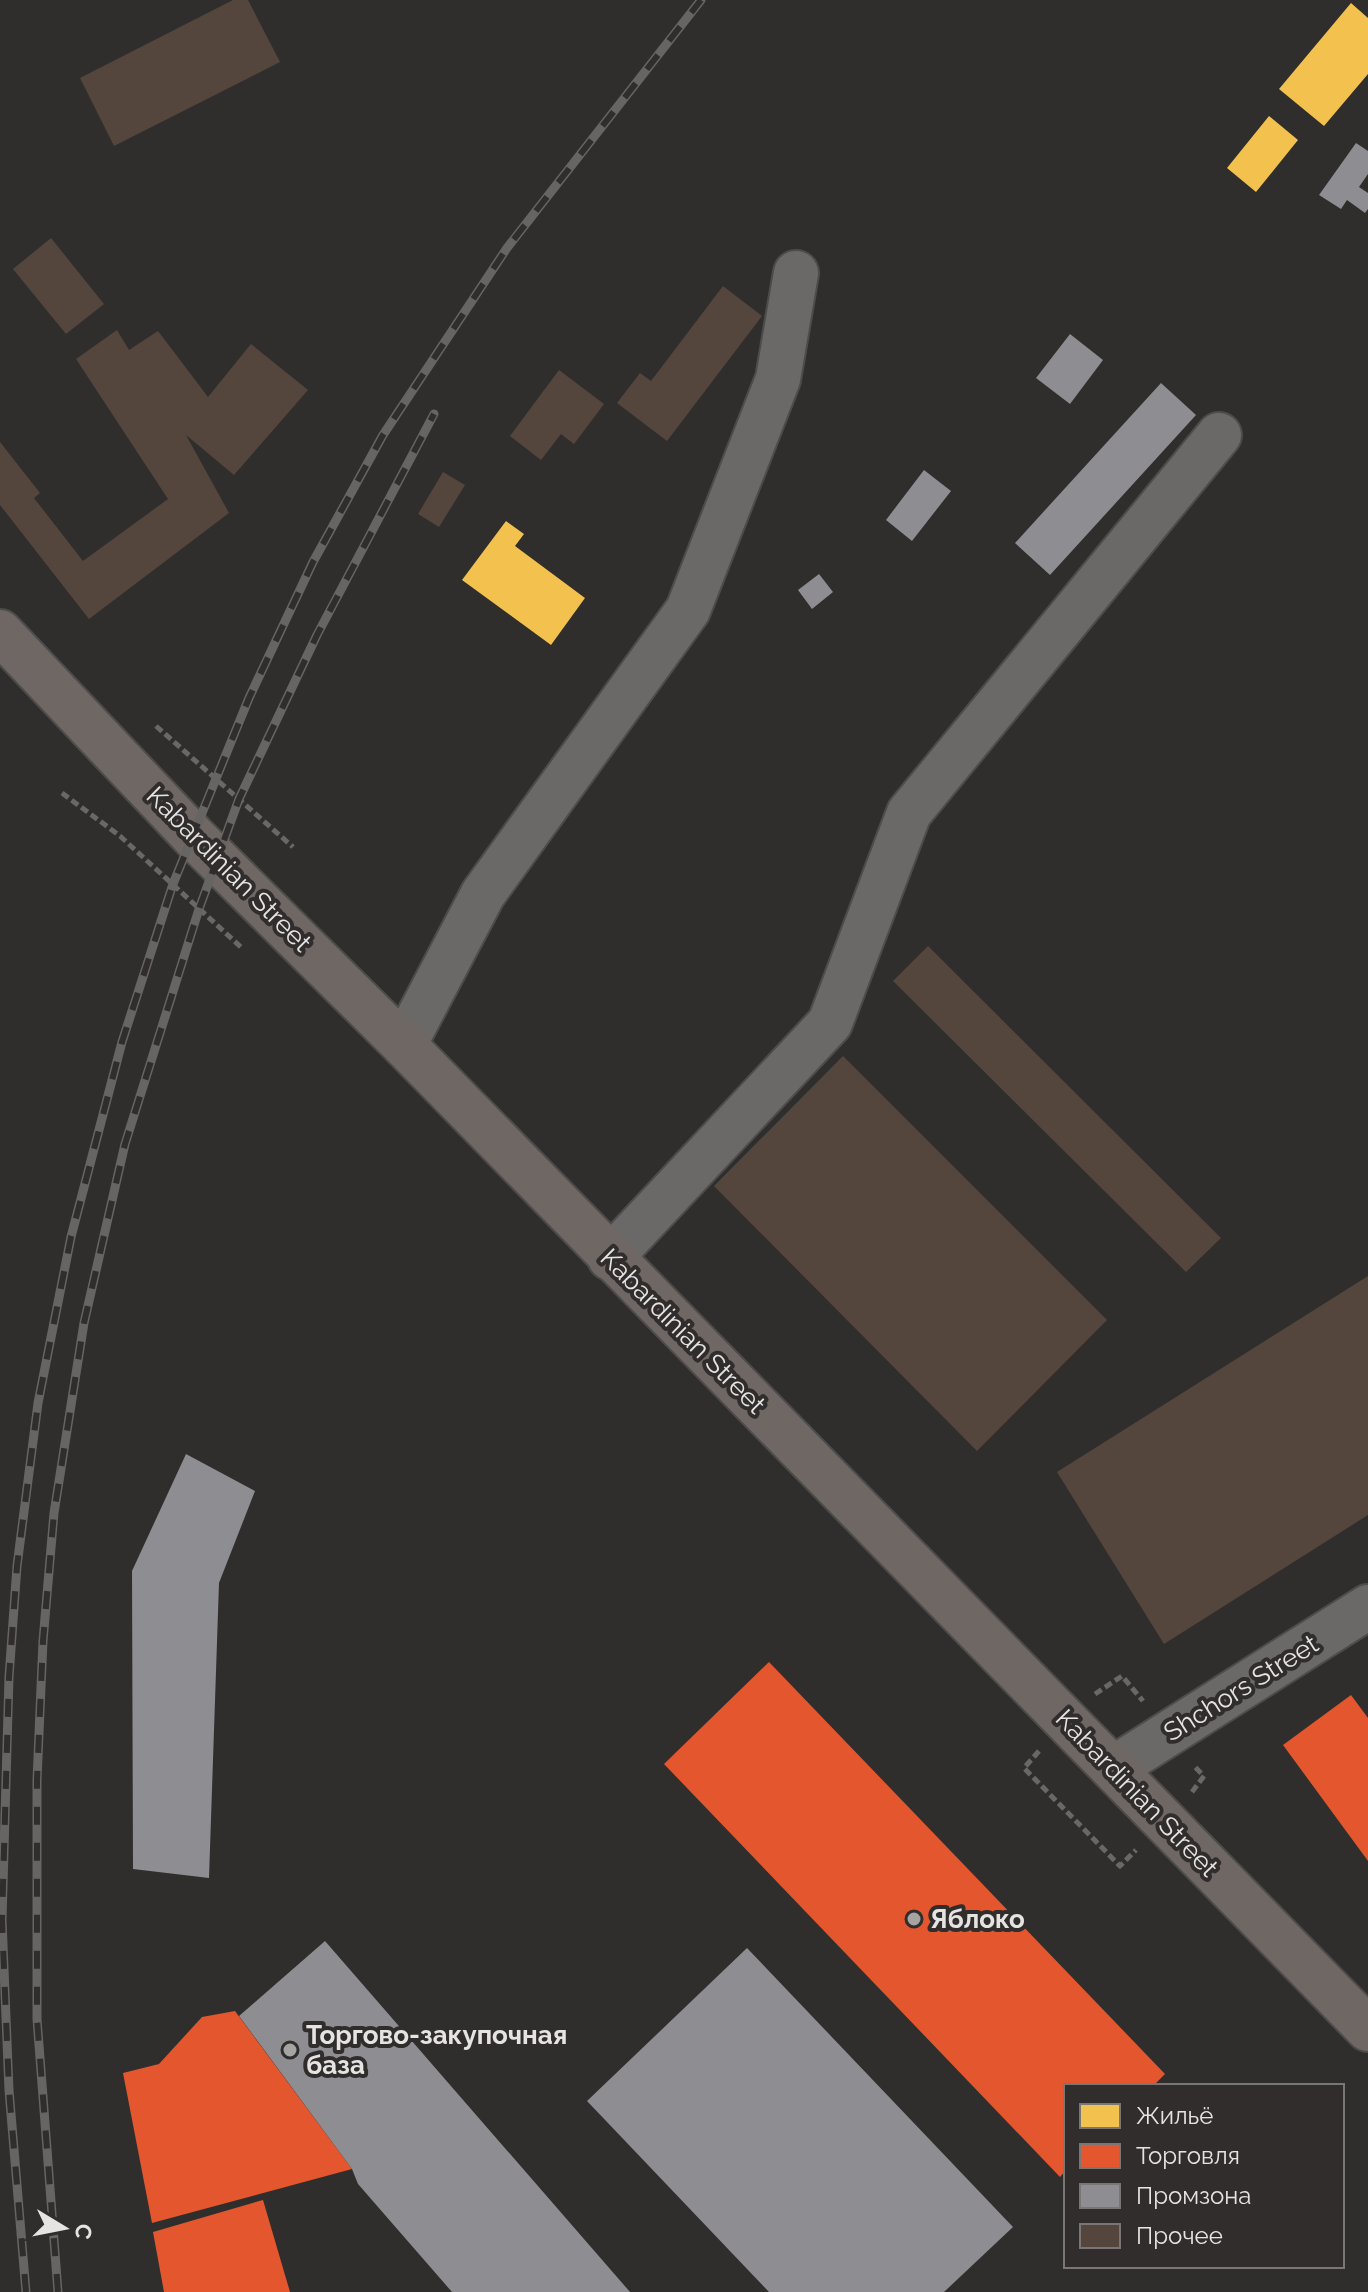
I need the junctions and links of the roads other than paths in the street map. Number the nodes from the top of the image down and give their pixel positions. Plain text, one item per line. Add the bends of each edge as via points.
1 (796, 273) dead end
2 (1219, 435) dead end
3 (0, 632) edge
4 (404, 1045) junction
5 (610, 1258) junction
6 (1368, 1607) edge
7 (1114, 1768) junction
8 (1368, 2029) edge

1 - 4 street via 778,379 688,610 483,894
2 - 5 street via 909,813 830,1023
3 - 4 main road, Kabardinian Street via 193,836
4 - 5 main road, Kabardinian Street
5 - 7 main road, Kabardinian Street
6 - 7 street, Shchors Street
7 - 8 main road, Kabardinian Street

